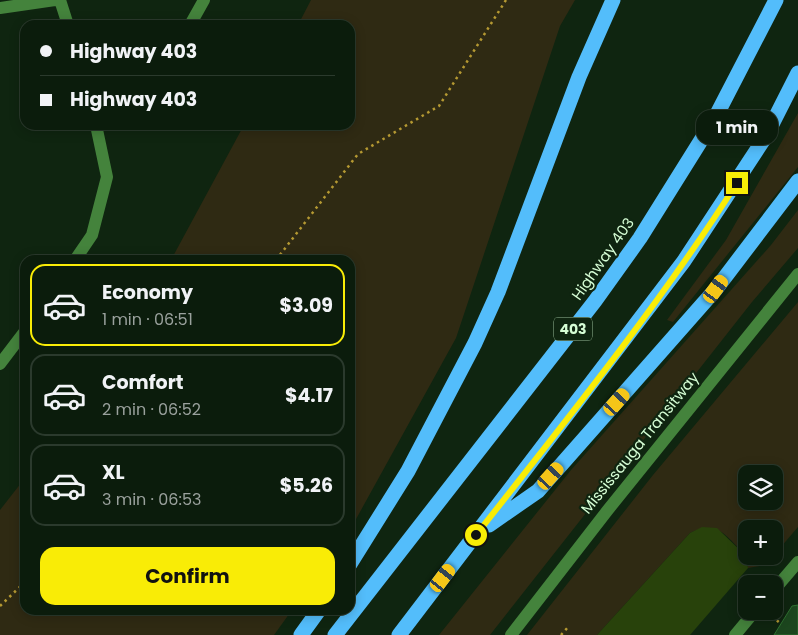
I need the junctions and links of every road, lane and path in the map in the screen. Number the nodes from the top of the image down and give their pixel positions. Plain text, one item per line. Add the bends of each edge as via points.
1 (55, 0) edge
2 (60, 0) edge
3 (204, 0) edge
4 (506, 0) edge
5 (613, 0) edge
6 (776, 0) edge
7 (0, 8) edge
8 (66, 20) edge
9 (193, 20) edge
10 (798, 74) edge
11 (97, 130) edge
12 (798, 182) edge
13 (78, 255) edge
14 (280, 255) edge
15 (798, 274) edge
16 (20, 338) edge
17 (0, 364) edge
18 (476, 535) junction
19 (355, 556) edge
20 (798, 562) edge
21 (783, 580) edge
22 (20, 587) edge
23 (0, 606) edge
24 (355, 608) edge
25 (315, 615) edge
26 (350, 615) edge
27 (747, 620) edge
28 (776, 620) edge
29 (781, 624) dead end
30 (569, 626) dead end
31 (301, 635) edge
32 (334, 635) edge
33 (399, 635) edge
34 (510, 635) edge
35 (561, 635) edge
36 (734, 635) edge

1 - 7 street
2 - 8 street
3 - 9 street
4 - 14 path via 439,106 358,154
5 - 19 highway via 579,77 498,292 475,343 420,448
6 - 24 highway, Highway 403 / 403 via 715,118 640,238 537,376
10 - 18 highway via 766,136 684,262
11 - 13 street via 108,177 92,235
12 - 18 highway via 716,289 538,491
15 - 34 street, Mississauga Transitway
16 - 17 street
18 - 33 highway
20 - 21 street
22 - 23 path
25 - 31 highway
26 - 32 highway, Highway 403 / 403
27 - 36 street
28 - 29 path
30 - 35 path

